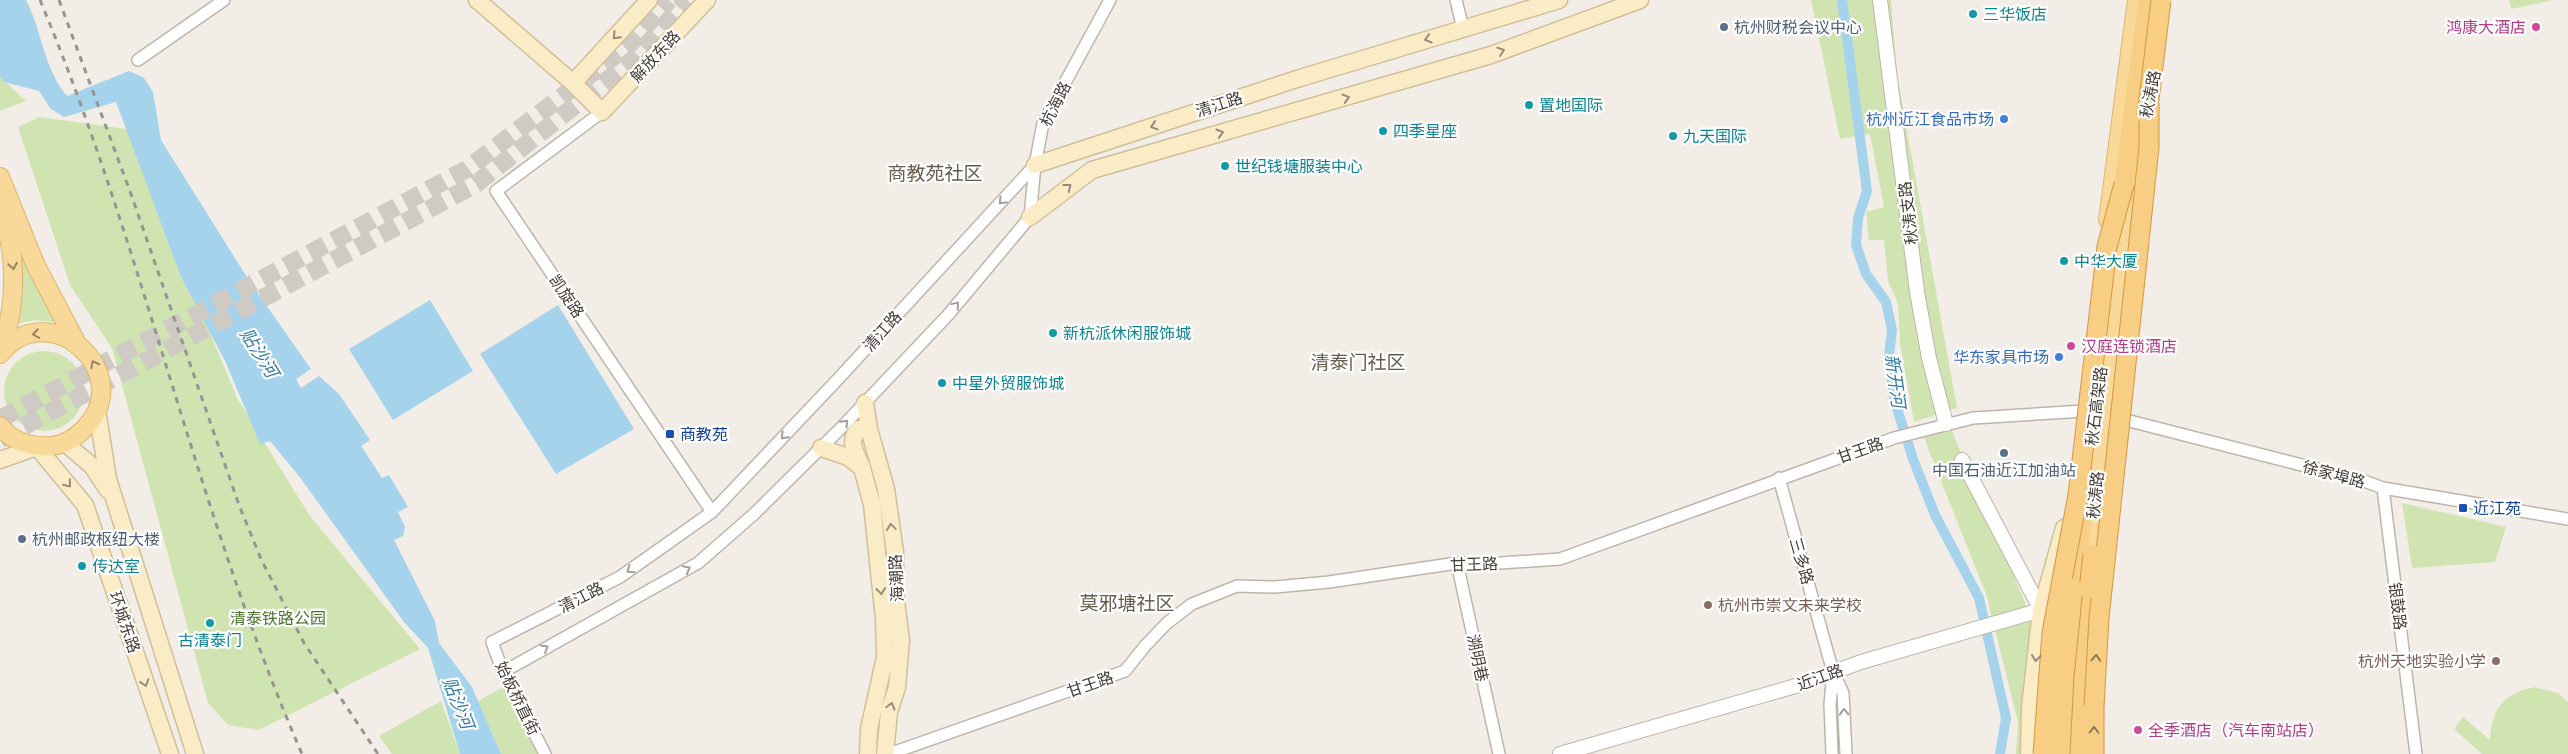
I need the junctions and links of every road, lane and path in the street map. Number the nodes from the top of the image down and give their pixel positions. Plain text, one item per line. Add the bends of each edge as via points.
1 (224, 0) edge
2 (477, 0) edge
3 (649, 0) edge
4 (707, 0) edge
5 (1110, 0) edge
6 (1456, 0) edge
7 (1559, 0) edge
8 (1640, 0) edge
9 (1880, 0) edge
10 (2137, 0) edge
11 (2148, 0) edge
12 (2161, 0) edge
13 (2165, 0) edge
14 (1463, 29) junction
15 (138, 60) dead end
16 (573, 83) junction
17 (2149, 104) junction
18 (602, 112) junction
19 (1035, 165) junction
20 (0, 176) edge
21 (2124, 184) junction
22 (6, 215) edge
23 (1030, 217) junction
24 (76, 342) junction
25 (0, 348) edge
26 (0, 354) edge
27 (865, 403) junction
28 (97, 410) junction
29 (2084, 411) junction
30 (2104, 415) junction
31 (1946, 424) junction
32 (0, 426) edge
33 (869, 429) junction
34 (64, 443) junction
35 (37, 446) junction
36 (821, 448) junction
37 (0, 460) edge
38 (1962, 460) dead end
39 (862, 468) junction
40 (1779, 478) junction
41 (2383, 488) junction
42 (2074, 491) junction
43 (118, 510) junction
44 (712, 512) junction
45 (2568, 519) edge
46 (1457, 563) junction
47 (2041, 610) junction
48 (2061, 612) junction
49 (2082, 613) junction
50 (492, 642) joint
51 (503, 672) junction
52 (1833, 672) junction
53 (170, 754) edge
54 (196, 754) edge
55 (545, 754) edge
56 (868, 754) edge
57 (885, 754) edge
58 (889, 754) edge
59 (1499, 754) edge
60 (1560, 754) edge
61 (1832, 754) edge
62 (1846, 754) edge
63 (2029, 754) edge
64 (2044, 754) edge
65 (2051, 754) edge
66 (2060, 754) edge
67 (2075, 754) edge
68 (2094, 754) edge
69 (2416, 754) edge

1 - 15 street
2 - 16 main road
3 -> 16 main road
4 - 18 main road, 解放东路
5 - 19 street, 杭海路 via 1043,123
6 - 14 street
7 - 14 main road, 清江路
23 -> 8 main road, 清江路 via 1092,170 1491,55
9 - 31 street, 秋涛支路 via 1917,292
10 - 29 main road, 秋涛路
11 - 21 highway, 秋石高架路
12 - 17 highway, 秋石高架路, bridge
13 - 30 main road, 秋涛路 via 2162,35 2132,188
14 -> 19 main road, 清江路 via 1300,78
16 - 18 main road
17 - 67 highway, 秋石高架路, bridge via 2089,589
68 -> 17 highway, bridge via 2099,618 2148,147
18 - 44 street, 凯旋路 via 496,191
19 - 23 street, 杭海路
19 -> 44 street, 清江路
20 - 22 main road
21 - 64 highway, bridge via 2107,248 2078,495 2052,634
21 - 66 highway, 秋石高架路, bridge via 2073,588
22 - 24 main road
22 -> 25 main road via 15,272 7,333
27 -> 23 street, 清江路 via 948,315
24 -> 26 main road via 59,334 40,332 22,337
28 -> 24 main road via 100,378 95,364
27 - 33 main road, 海潮路
36 -> 27 street, 清江路
28 - 34 main road via 78,435
28 - 43 main road via 108,480
29 - 31 street, 甘王路 via 1973,418
29 - 42 main road, 秋涛路
30 - 41 street, 徐家埠路
30 - 49 main road, 秋涛路
31 - 40 street, 甘王路 via 1894,438
32 - 35 main road via 19,442
33 - 39 main road, 海潮路 via 859,429 852,438
57 -> 33 main road, 海潮路 via 901,641 895,593 895,552 886,489
34 - 35 main road
34 - 43 main road via 92,466
35 - 37 main road
35 -> 53 main road, 环城东路 via 85,504
36 - 39 main road via 848,457
51 -> 36 street, 清江路 via 698,563
38 - 47 street
39 -> 56 main road, 海潮路 via 872,504 885,657 869,728
40 - 46 street, 甘王路 via 1560,559
40 - 52 street, 三多路
41 - 45 street, 徐家埠路
41 - 69 street, 银鼓路
42 - 47 main road
42 - 48 main road, 秋涛路
43 - 54 main road, 环城东路
44 -> 50 street, 清江路 via 620,578
46 - 58 street, 甘王路 via 1329,582 1275,587 1237,586 1215,593 1192,604 1167,623 1125,671
46 - 59 street, 溯明巷
47 - 48 street, 近江路
47 - 52 street, 近江路
47 -> 63 main road via 2030,708
48 - 49 street, 近江路
48 - 65 main road, 秋涛路
49 - 67 main road, 秋涛路
50 - 51 street, 始板桥直街
51 - 55 street, 始板桥直街
52 - 60 street, 近江路 via 1799,685
52 - 61 street, 三多路 via 1830,704
62 -> 52 street, 三多路 via 1843,693

